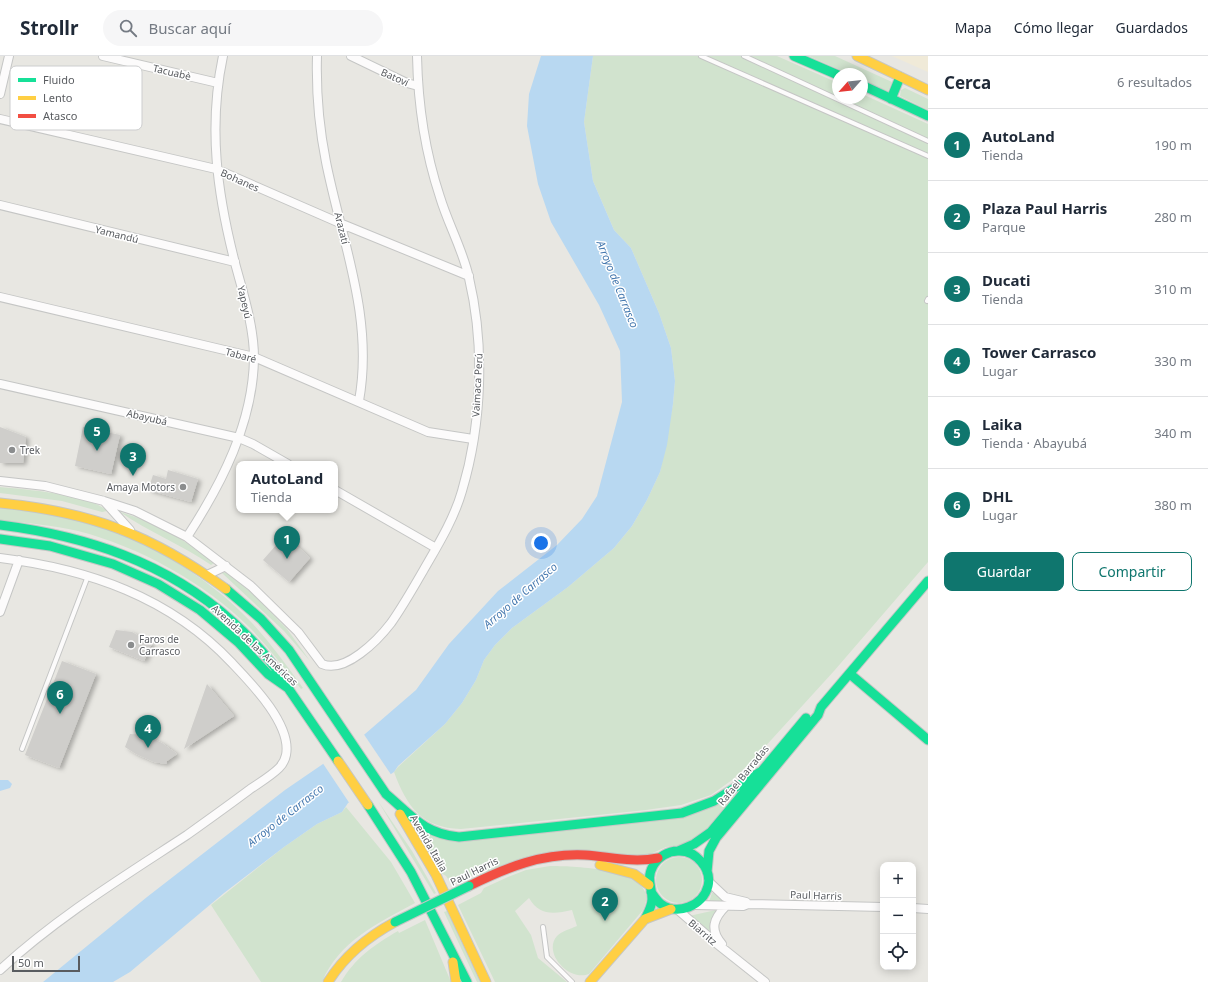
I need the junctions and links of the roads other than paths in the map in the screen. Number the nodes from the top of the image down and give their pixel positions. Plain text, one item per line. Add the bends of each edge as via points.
1 (9, 56) edge
2 (103, 56) edge
3 (224, 56) edge
4 (317, 56) edge
5 (351, 56) edge
6 (417, 56) edge
7 (701, 56) edge
8 (744, 56) edge
9 (794, 56) edge
10 (857, 56) edge
11 (832, 72) edge
12 (900, 77) junction
13 (218, 83) junction
14 (418, 86) junction
15 (868, 88) edge
16 (928, 90) edge
17 (0, 94) edge
18 (891, 99) junction
19 (928, 116) edge
20 (0, 119) edge
21 (10, 121) edge
22 (48, 130) edge
23 (928, 141) edge
24 (928, 156) edge
25 (216, 169) junction
26 (0, 205) edge
27 (342, 224) junction
28 (235, 262) junction
29 (469, 276) junction
30 (0, 297) edge
31 (254, 357) junction
32 (0, 384) edge
33 (359, 401) junction
34 (239, 438) junction
35 (473, 439) junction
36 (282, 461) edge
37 (0, 482) edge
38 (338, 492) edge
39 (104, 501) junction
40 (0, 502) edge
41 (0, 525) edge
42 (133, 533) junction
43 (187, 537) junction
44 (0, 539) edge
45 (436, 548) junction
46 (0, 558) edge
47 (19, 560) junction
48 (226, 566) junction
49 (88, 575) junction
50 (207, 576) junction
51 (928, 581) edge
52 (0, 612) edge
53 (850, 674) junction
54 (288, 688) junction
55 (820, 708) junction
56 (339, 723) joint
57 (928, 740) edge
58 (22, 749) dead end
59 (760, 772) junction
60 (386, 794) junction
61 (678, 851) junction
62 (658, 858) junction
63 (707, 872) junction
64 (708, 881) junction
65 (470, 888) junction
66 (650, 888) junction
67 (748, 904) junction
68 (696, 905) junction
69 (726, 906) junction
70 (880, 907) edge
71 (916, 908) edge
72 (928, 908) edge
73 (675, 909) junction
74 (645, 919) junction
75 (398, 924) junction
76 (543, 927) dead end
77 (729, 952) junction
78 (454, 954) junction
79 (0, 970) edge
80 (328, 982) edge
81 (334, 982) edge
82 (456, 982) edge
83 (467, 982) edge
84 (486, 982) edge
85 (572, 982) edge
86 (590, 982) edge
87 (765, 982) edge

1 - 17 street
2 - 13 street, Tacuabè
3 - 13 street, Yapeyú
4 - 27 street, Arazatí via 316,79 322,140
5 - 14 street, Batoví
6 - 14 street, Vaimaca Perú
7 - 24 lane
8 - 23 lane
9 - 11 main road
10 - 12 main road
12 - 16 main road
12 - 18 main road
13 - 25 street, Yapeyú
14 - 29 street, Vaimaca Perú via 432,172
15 - 18 main road
18 - 19 main road
20 - 21 street, Bohanes
22 - 25 street, Bohanes
25 - 27 street, Bohanes
25 - 28 street, Yapeyú
26 - 28 street, Yamandú
27 - 29 street, Bohanes
27 - 33 street, Arazatí via 362,323 364,360
28 - 31 street, Yapeyú via 250,326
29 - 35 street, Vaimaca Perú via 480,370
30 - 31 street, Tabaré
31 - 33 street, Tabaré
31 - 34 street, Yapeyú via 248,407
32 - 34 street, Abayubá
33 - 35 street, Tabaré via 428,432
34 - 36 street, Abayubá
34 - 43 street, Yapeyú via 218,488
35 - 45 street, Vaimaca Perú via 462,491
37 - 39 street via 45,486
38 - 45 street
39 - 42 street
39 - 43 street via 135,511
40 - 42 main road, Avenida de las Américas via 66,511
41 - 54 main road via 45,531 106,547 176,579 215,606 253,641 278,669
42 - 50 main road, Avenida de las Américas via 176,555
43 - 48 street
44 - 54 main road, Avenida de las Américas via 50,546 91,557 134,572 158,584 186,600 217,623 268,674
45 - 48 street, Vaimaca Perú via 400,610 385,630 368,648 337,666 328,667 316,660 298,632 274,608
46 - 47 street
47 - 49 street
47 - 52 street
48 - 50 street
49 - 58 lane
49 - 79 street via 162,607 186,622 224,654 244,675 280,722 285,733 286,755 279,768 215,816 24,947
50 - 56 main road, Avenida de las Américas via 226,589 275,633
51 - 53 main road, Rafael Barradas
53 - 55 main road, Rafael Barradas
53 - 57 main road
54 - 78 main road, Avenida de las Américas via 411,872
55 - 59 main road, Rafael Barradas via 813,710
55 - 63 main road, Rafael Barradas via 818,715 712,844 707,860
56 - 60 main road, Avenida Italia
59 - 60 main road via 711,804 682,813 458,837 427,830 414,822
59 - 61 main road, Rafael Barradas via 711,832
60 - 84 main road, Avenida Italia via 430,866
61 - 62 main road, Rafael Barradas
61 - 63 main road via 685,851 699,859
62 - 65 main road, Paul Harris via 635,862 583,855 556,855 512,865
62 - 66 main road via 650,870
63 - 64 main road, Rafael Barradas
64 - 67 street, Paul Harris via 725,897
64 - 68 main road, Rafael Barradas via 704,894
65 - 66 main road, Paul Harris via 521,868 557,862 593,863 622,870 634,874
65 - 75 main road, Paul Harris
66 - 73 main road via 659,903
66 - 74 main road via 652,900
67 - 69 street, Paul Harris
67 - 70 street, Paul Harris
68 - 69 street, Paul Harris
68 - 73 main road
69 - 77 street, Biarritz via 717,915 713,926 717,938
71 - 72 street
73 - 74 main road
73 - 77 street, Biarritz
74 - 86 main road
75 - 80 main road, Paul Harris via 376,933 357,946 341,961
75 - 81 main road, Paul Harris via 362,949 347,963
76 - 85 lane via 547,957
77 - 87 street, Biarritz
78 - 82 main road via 452,966
78 - 83 main road

